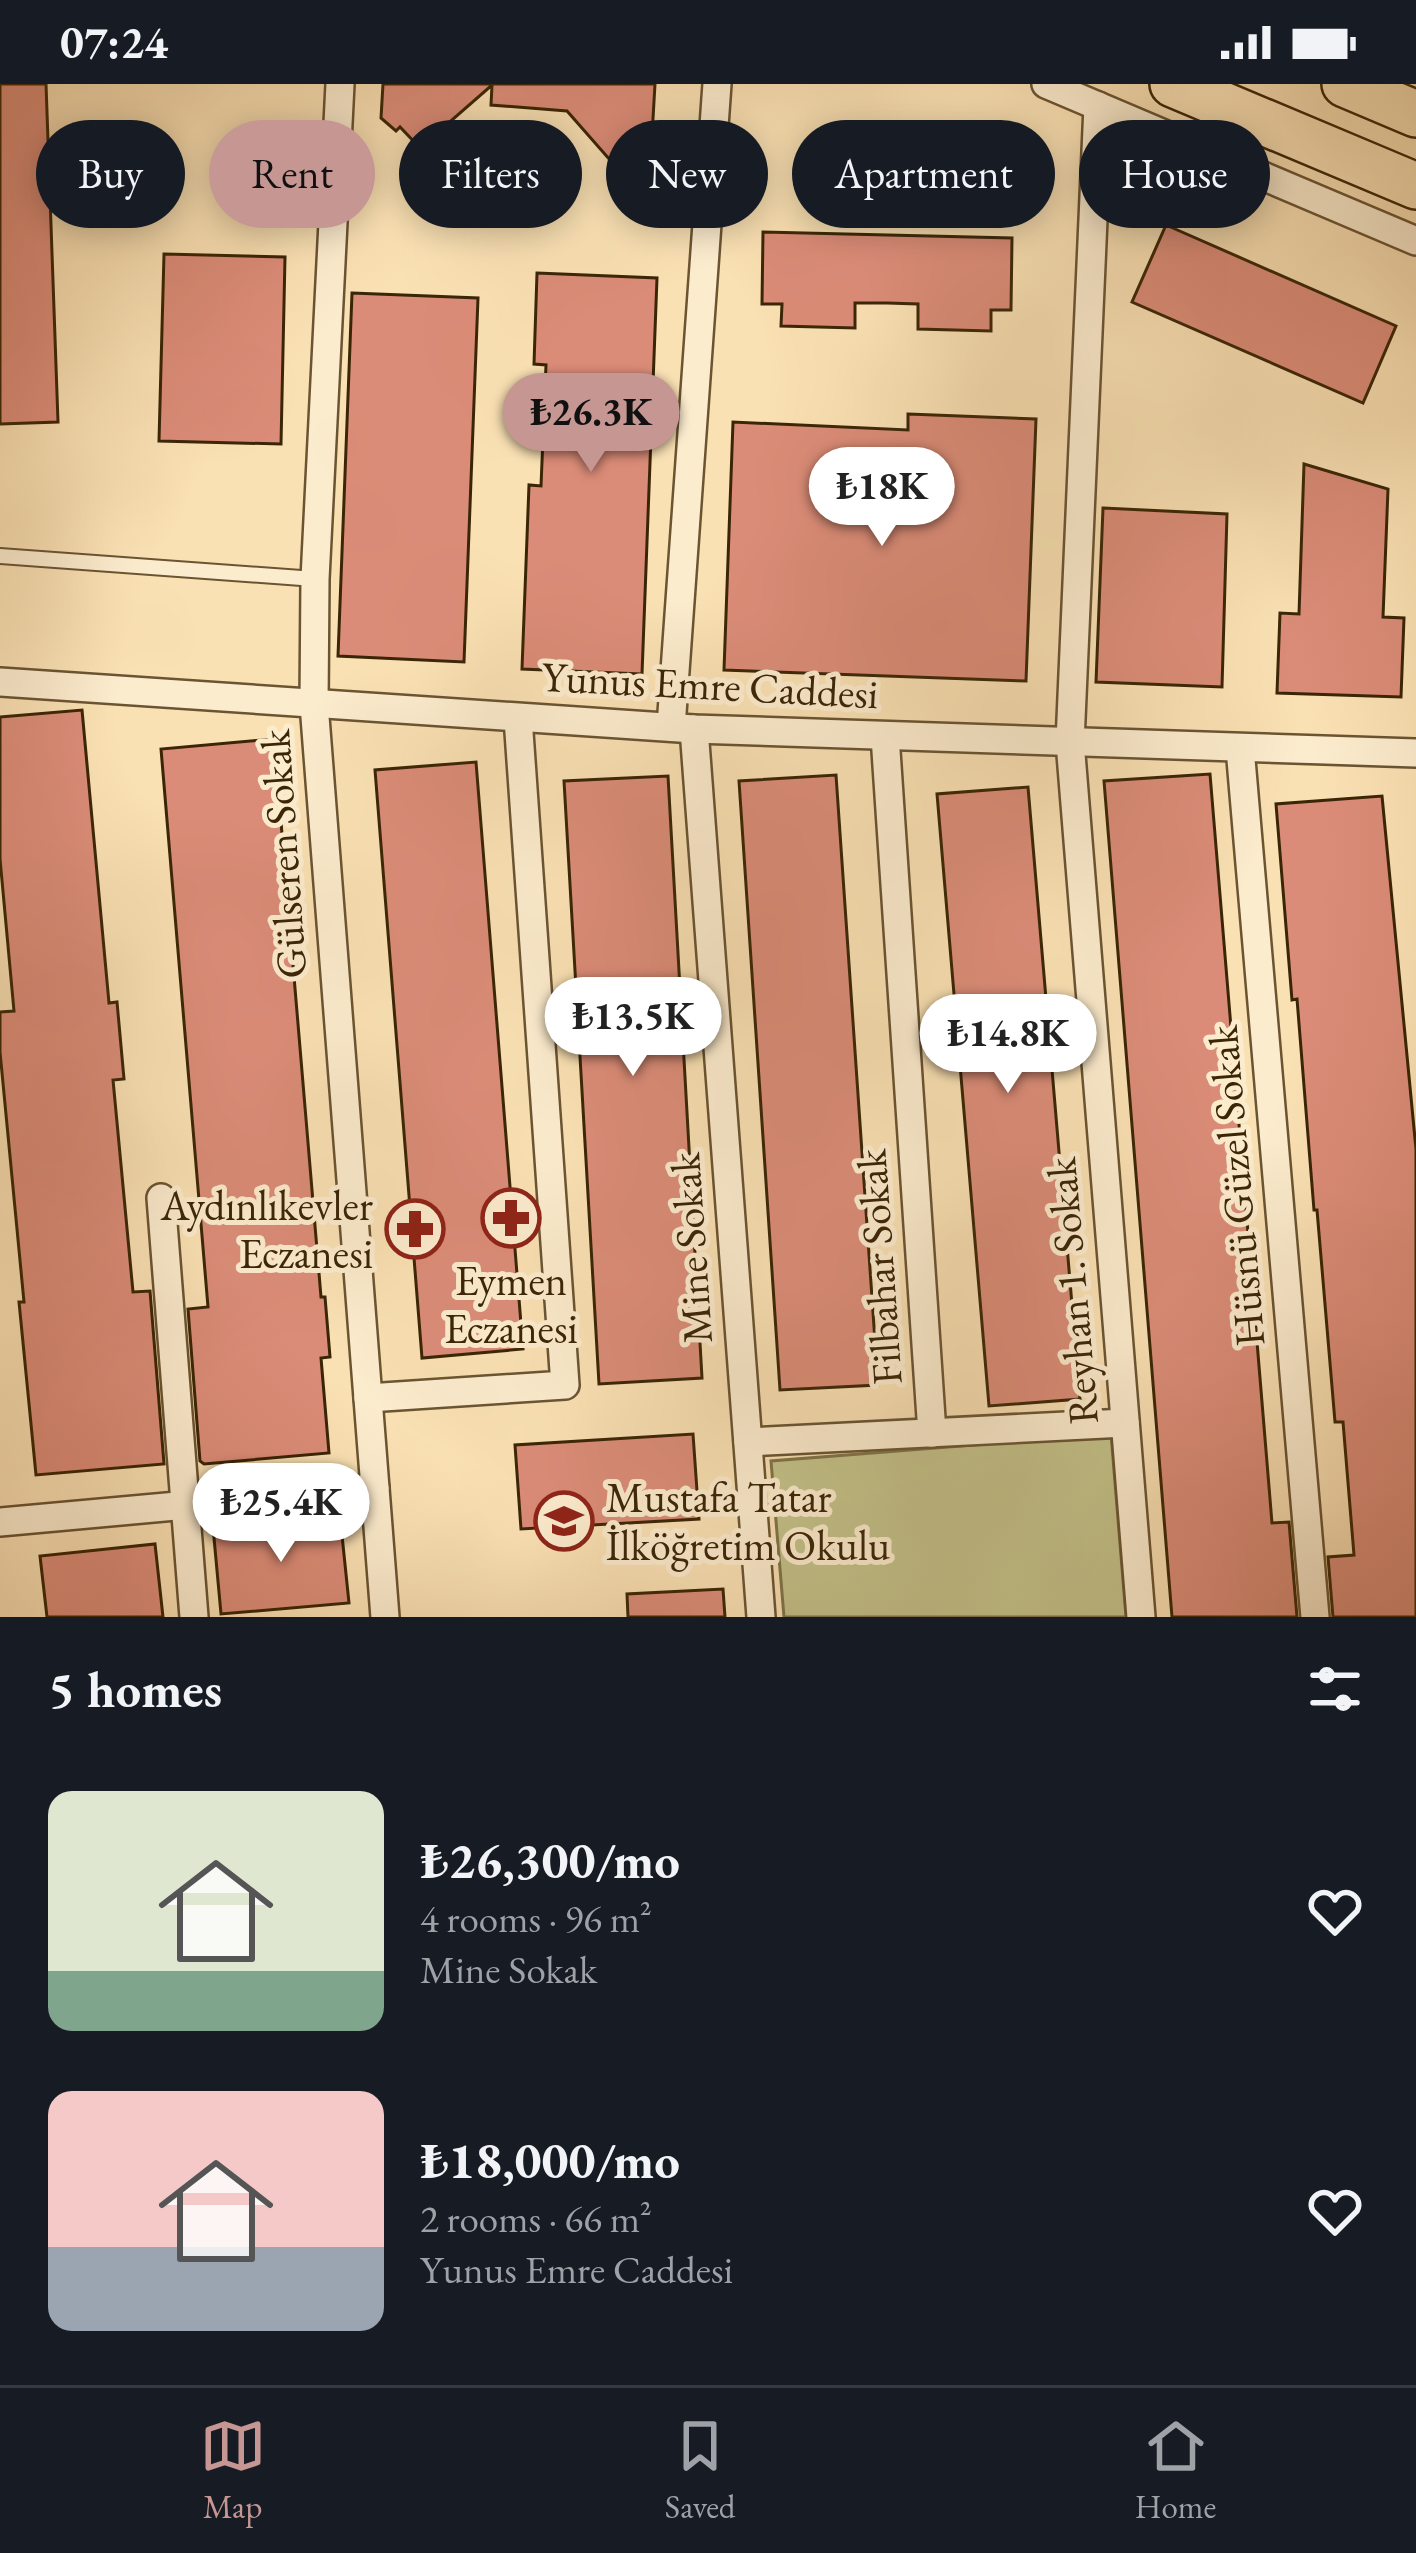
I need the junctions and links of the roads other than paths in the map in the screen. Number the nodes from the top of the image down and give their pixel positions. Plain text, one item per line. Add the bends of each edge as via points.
1 (340, 84) edge
2 (717, 84) edge
3 (1046, 84) edge
4 (1173, 84) edge
5 (1345, 84) edge
6 (1098, 106) junction
7 (1416, 114) edge
8 (1416, 186) edge
9 (1416, 241) edge
10 (0, 556) edge
11 (315, 579) junction
12 (0, 682) edge
13 (314, 704) junction
14 (518, 718) junction
15 (683, 728) junction
16 (885, 736) junction
17 (1070, 742) junction
18 (1240, 748) junction
19 (1416, 753) edge
20 (161, 1198) dead end
21 (368, 1399) junction
22 (1125, 1423) junction
23 (932, 1433) junction
24 (748, 1442) junction
25 (375, 1487) junction
26 (185, 1505) junction
27 (0, 1522) edge
28 (194, 1617) edge
29 (386, 1617) edge
30 (761, 1617) edge
31 (1141, 1617) edge
32 (1315, 1617) edge

1 - 11 street, Gülseren Sokak
2 - 15 street, Mine Sokak
3 - 6 street
4 - 8 main road
5 - 7 main road
6 - 9 street
6 - 17 street, Reyhan 1. Sokak
10 - 11 lane
11 - 13 street, Gülseren Sokak
12 - 13 street, Yunus Emre Caddesi
13 - 14 street, Yunus Emre Caddesi
13 - 21 street, Gülseren Sokak
14 - 15 street, Yunus Emre Caddesi
14 - 21 street via 566,1385
15 - 16 street, Yunus Emre Caddesi
15 - 24 street, Mine Sokak
16 - 17 street, Yunus Emre Caddesi
16 - 23 street, Filbahar Sokak
17 - 18 street, Yunus Emre Caddesi
17 - 22 street, Reyhan 1. Sokak
18 - 19 street, Yunus Emre Caddesi
18 - 32 street, Hüsnü Güzel Sokak
20 - 26 street
21 - 25 street, Gülseren Sokak
22 - 23 street
22 - 31 street, Reyhan 1. Sokak
23 - 24 street
24 - 30 street, Mine Sokak
25 - 26 street
25 - 29 street, Gülseren Sokak
26 - 27 street
26 - 28 street

